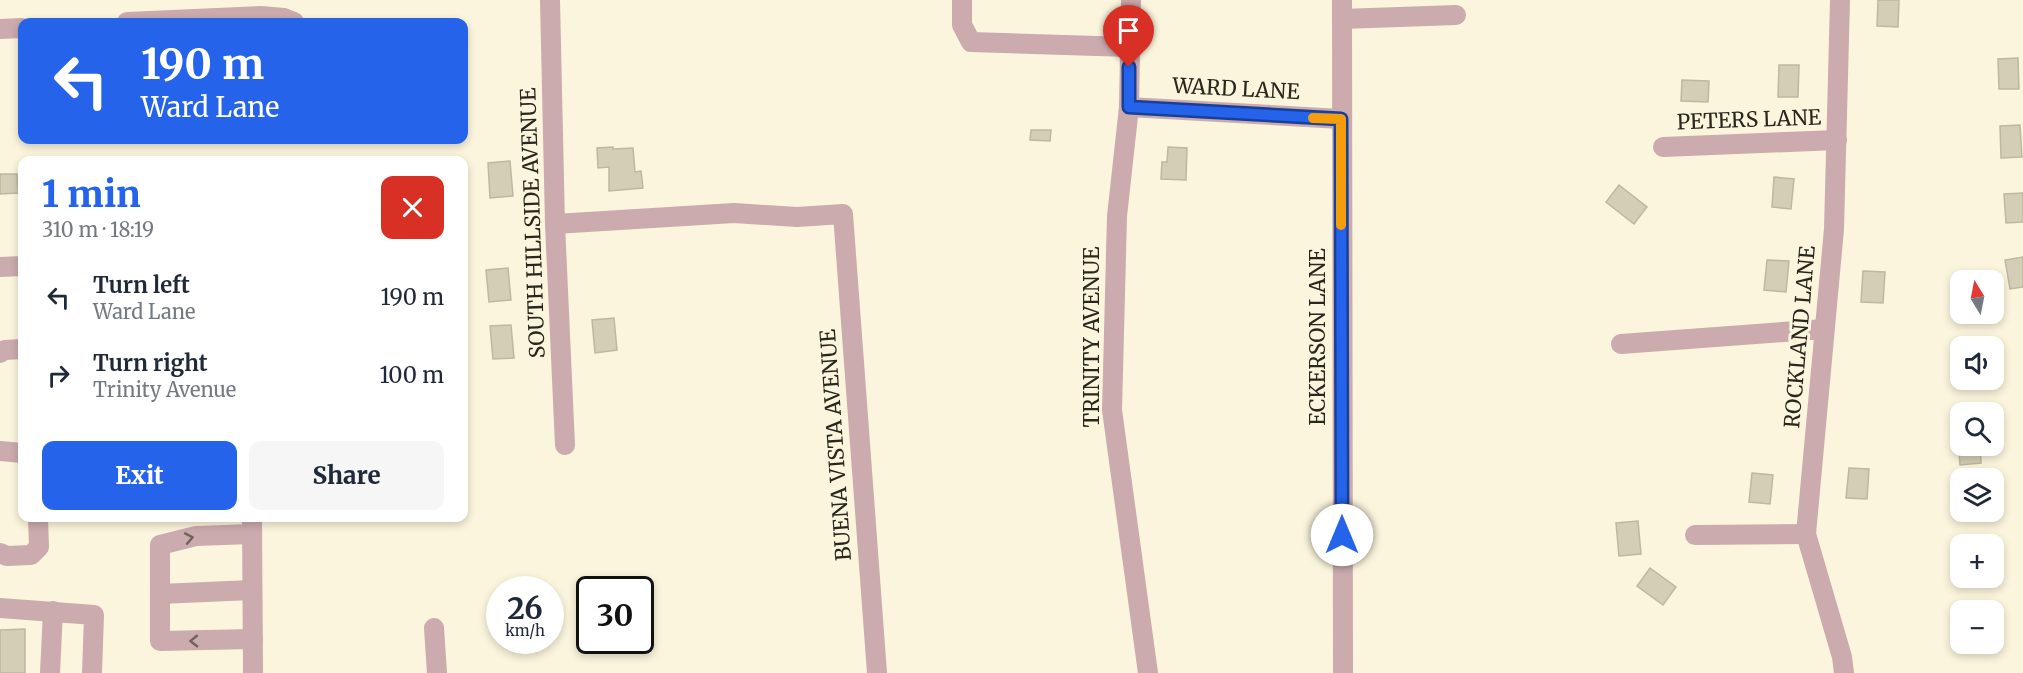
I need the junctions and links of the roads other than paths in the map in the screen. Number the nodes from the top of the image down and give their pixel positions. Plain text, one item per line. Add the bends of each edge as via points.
1 (550, 0) edge
2 (962, 0) edge
3 (1131, 0) edge
4 (1840, 0) edge
5 (1342, 10) edge
6 (1456, 15) dead end
7 (216, 18) edge
8 (284, 18) edge
9 (18, 28) edge
10 (0, 29) edge
11 (1130, 47) junction
12 (1129, 107) junction
13 (1341, 119) junction
14 (1837, 140) junction
15 (1663, 147) dead end
16 (555, 225) junction
17 (18, 266) edge
18 (0, 267) edge
19 (1824, 329) junction
20 (1621, 344) dead end
21 (18, 349) edge
22 (0, 353) edge
23 (566, 445) dead end
24 (0, 451) edge
25 (18, 453) edge
26 (38, 522) edge
27 (252, 526) edge
28 (1806, 534) junction
29 (1695, 535) dead end
30 (0, 553) edge
31 (252, 590) junction
32 (160, 594) junction
33 (0, 608) edge
34 (53, 612) junction
35 (434, 628) dead end
36 (253, 639) junction
37 (50, 673) edge
38 (92, 673) edge
39 (253, 673) edge
40 (437, 673) edge
41 (876, 673) edge
42 (1148, 673) edge
43 (1342, 673) edge
44 (1844, 673) edge

1 - 16 street, SOUTH HILLSIDE AVENUE
2 - 11 street via 962,25 971,42
3 - 11 street, TRINITY AVENUE
4 - 14 street, ROCKLAND LANE
5 - 6 street
5 - 13 street, ECKERSON LANE
7 - 8 street
9 - 10 street
11 - 12 street, TRINITY AVENUE
12 - 13 street, WARD LANE
12 - 42 street, TRINITY AVENUE via 1117,216 1112,410
13 - 43 street, ECKERSON LANE
14 - 15 street, PETERS LANE
14 - 19 street, ROCKLAND LANE via 1834,229
16 - 23 street, SOUTH HILLSIDE AVENUE
16 - 41 street, BUENA VISTA AVENUE via 734,213 797,217 843,214
17 - 18 street
19 - 20 street
19 - 28 street, ROCKLAND LANE
21 - 22 street
24 - 25 street
26 - 30 street via 39,547 31,555
27 - 31 street
32 -> 27 street via 160,545
28 - 29 street
28 - 44 street, ROCKLAND LANE
31 - 32 street
31 - 36 street
36 -> 32 street via 160,641
33 - 34 street
34 - 37 street
34 - 38 street via 94,615
35 - 40 street
36 - 39 street

